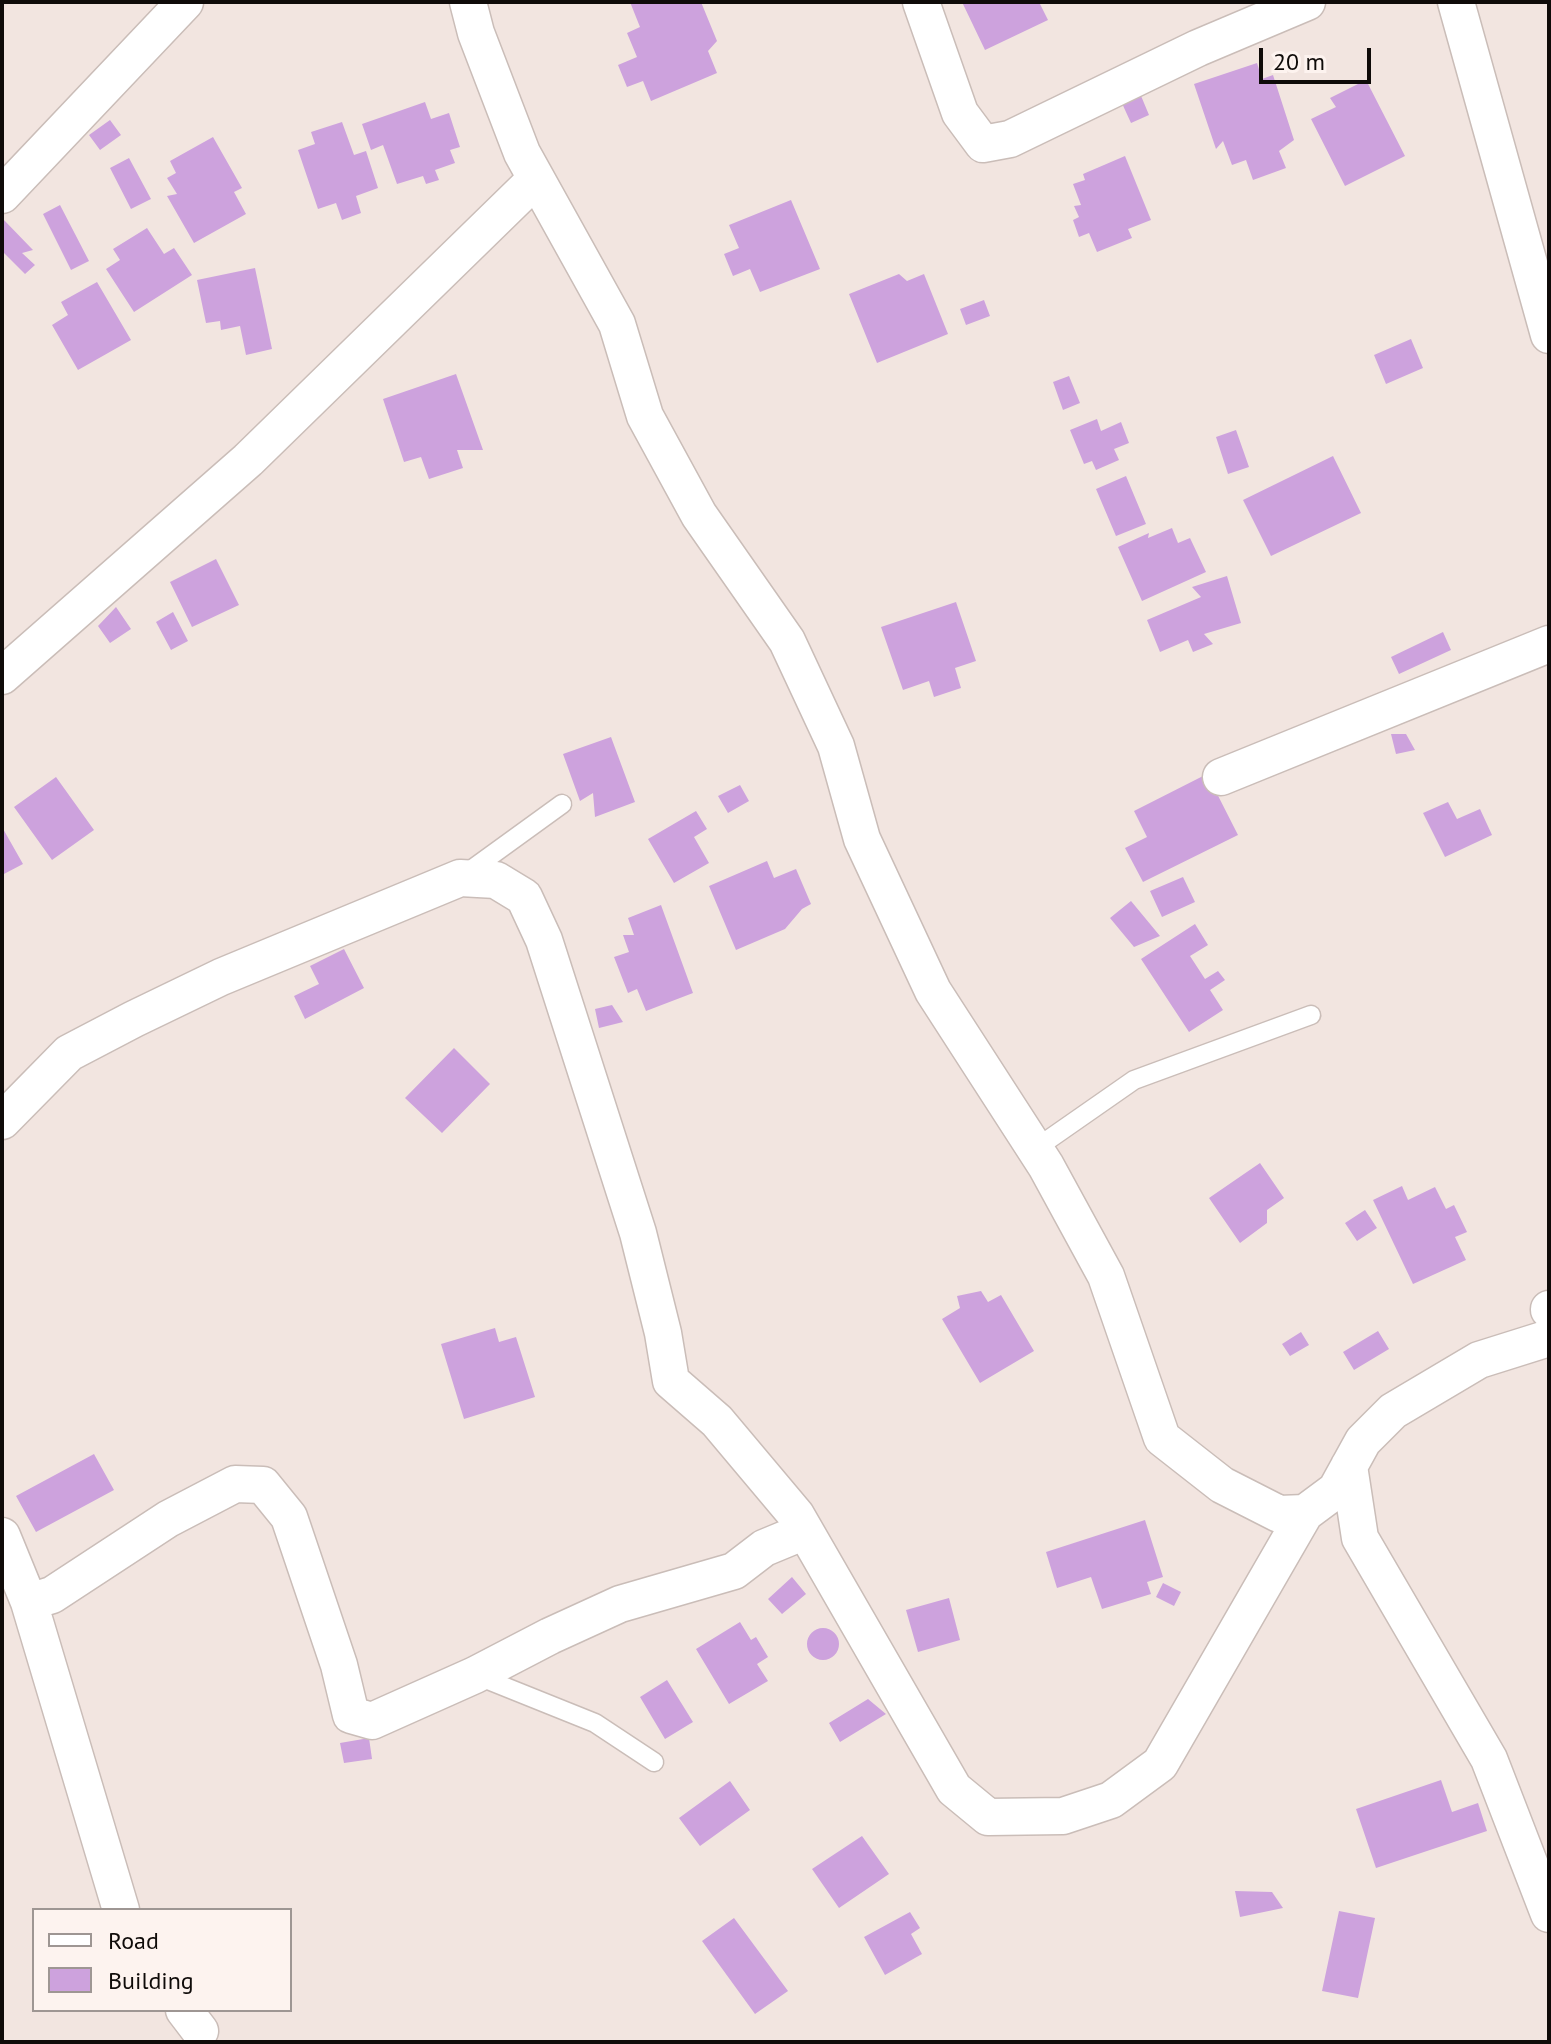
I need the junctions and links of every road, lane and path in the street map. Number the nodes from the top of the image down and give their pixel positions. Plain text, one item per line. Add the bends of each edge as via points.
1 (468, 2) edge
2 (921, 2) edge
3 (1307, 2) edge
4 (1456, 2) edge
5 (169, 7) edge
6 (536, 179) junction
7 (2, 195) edge
8 (1549, 335) edge
9 (1549, 644) edge
10 (2, 676) edge
11 (1221, 777) dead end
12 (562, 804) dead end
13 (460, 878) junction
14 (1311, 1015) dead end
15 (2, 1121) edge
16 (1035, 1149) junction
17 (1549, 1338) edge
18 (1349, 1466) junction
19 (1305, 1513) junction
20 (805, 1531) junction
21 (2, 1536) edge
22 (29, 1602) junction
23 (475, 1675) junction
24 (654, 1762) dead end
25 (120, 1908) edge
26 (1549, 1914) edge

1 - 6 street
2 - 3 street via 960,113 983,144 1010,139
4 - 8 street
5 - 7 street
6 - 10 street via 248,460
6 - 16 street via 617,324 645,416 699,515 787,641 836,746 862,839 933,991
9 - 11 street
12 - 13 lane
13 - 15 street via 221,977 69,1053
13 - 20 street via 496,880 524,897 544,940 638,1233 671,1381 717,1421
14 - 16 lane via 1134,1080
16 - 19 street via 1106,1276 1162,1438 1222,1485 1279,1514
17 - 18 street via 1479,1360 1393,1411 1363,1441
18 - 19 street via 1336,1490
18 - 26 street via 1360,1538 1489,1759
19 - 20 street via 1160,1764 1111,1800 1063,1816 988,1817 954,1789
20 - 23 street via 764,1548 734,1571 620,1604
21 - 22 street
22 - 23 street via 52,1595 168,1519 235,1484 263,1485 289,1517 351,1715 372,1721
22 - 25 street
23 - 24 lane via 595,1723

